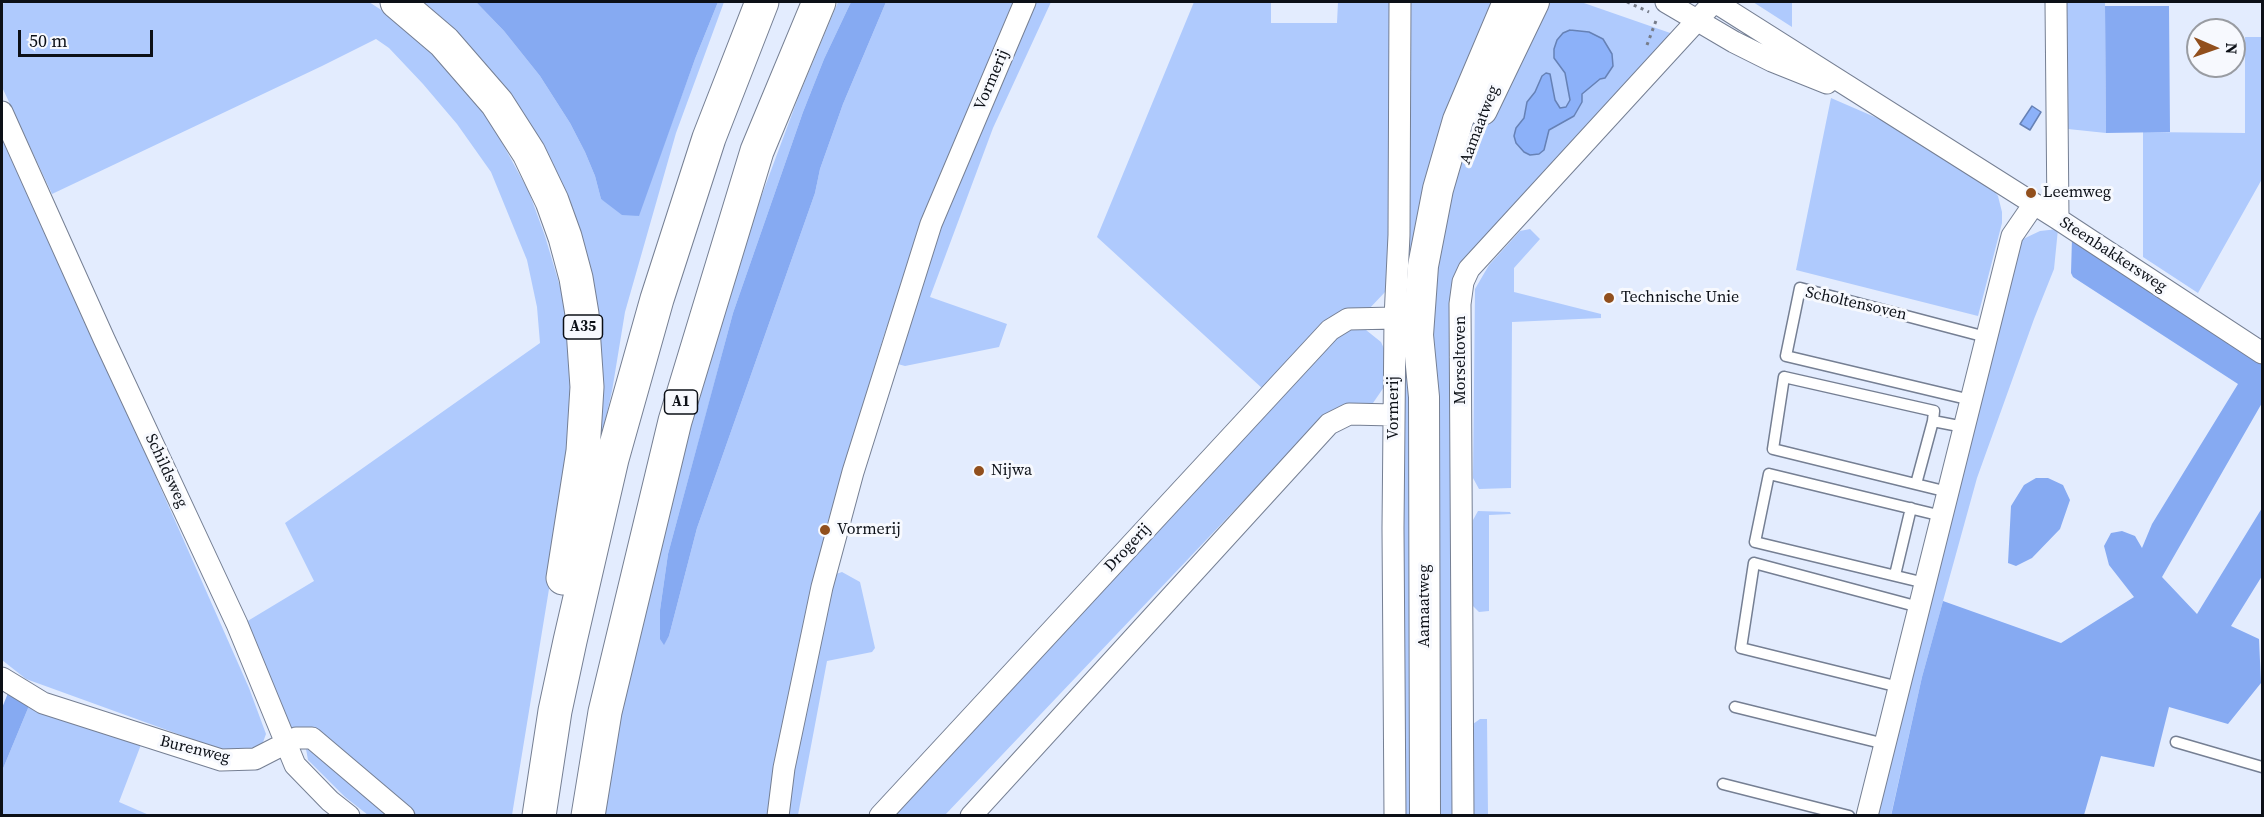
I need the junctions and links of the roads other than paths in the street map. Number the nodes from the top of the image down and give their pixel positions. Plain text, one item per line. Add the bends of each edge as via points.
1 (397, 2) edge
2 (762, 2) edge
3 (819, 2) edge
4 (1025, 2) edge
5 (1400, 2) edge
6 (1508, 2) edge
7 (1534, 2) edge
8 (1666, 2) edge
9 (1714, 2) edge
10 (2056, 2) edge
11 (1698, 20) junction
12 (1872, 101) junction
13 (2, 112) edge
14 (2034, 204) junction
15 (2058, 219) junction
16 (1395, 318) junction
17 (1986, 337) junction
18 (2262, 353) edge
19 (1424, 397) junction
20 (1971, 400) junction
21 (1394, 415) junction
22 (1932, 421) junction
23 (1964, 427) junction
24 (1917, 484) junction
25 (1948, 492) junction
26 (1911, 508) junction
27 (1942, 516) junction
28 (1895, 575) junction
29 (1925, 583) junction
30 (1919, 607) junction
31 (2, 678) edge
32 (1899, 687) junction
33 (1735, 707) dead end
34 (555, 711) junction
35 (2176, 742) dead end
36 (286, 744) junction
37 (1885, 744) junction
38 (2262, 767) edge
39 (1723, 784) dead end
40 (349, 816) edge
41 (404, 816) edge
42 (539, 816) edge
43 (588, 816) edge
44 (778, 816) edge
45 (880, 816) edge
46 (971, 816) edge
47 (1395, 816) edge
48 (1425, 816) edge
49 (1463, 816) edge
50 (1849, 816) edge
51 (1867, 816) edge

1 - 34 highway, A35 via 444,42 514,126 552,201 576,278 585,350 586,419 557,617
2 - 34 highway via 709,138 657,299 612,459
3 - 43 highway, A1 via 758,151 675,421 605,712
4 - 44 street, Vormerij via 931,224 853,472 822,587 784,768
5 - 16 street, Vormerij
6 - 19 main road, Aamaatweg via 1458,120 1438,189 1423,266 1418,335
7 - 19 main road, Aamaatweg via 1480,116 1455,196 1437,275
8 - 11 street, Steenbakkersweg
9 - 11 street, Morseltoven
9 - 12 street, Steenbakkersweg
10 - 15 street
11 - 12 street, Steenbakkersweg via 1772,61
11 - 49 street, Morseltoven via 1468,269 1463,282
12 - 14 street, Steenbakkersweg
13 - 36 street, Schildsweg via 237,624
14 - 15 street, Steenbakkersweg
14 - 17 street via 2012,236
15 - 18 street, Steenbakkersweg
16 - 21 street, Vormerij
16 - 45 street, Drogerij via 1348,320 1330,330
17 - 20 street
17 - 20 lane, Scholtensoven via 1800,288 1786,356
19 - 48 main road, Aamaatweg
20 - 23 street
21 - 46 street via 1349,414 1329,424
21 - 47 street, Vormerij
22 - 23 lane
22 - 24 lane
22 - 24 lane via 1934,411 1784,377 1773,449
23 - 25 street
24 - 25 lane
25 - 27 street
26 - 27 lane
26 - 28 lane
26 - 28 lane via 1769,474 1755,542
27 - 29 street
28 - 29 lane
29 - 30 street
30 - 32 street
30 - 32 lane via 1754,563 1741,648
31 - 36 street, Burenweg via 43,703 221,760 255,759
32 - 37 street
33 - 37 lane
34 - 42 highway
35 - 38 lane
36 - 40 street, Schildsweg via 295,765
36 - 41 street, Burenweg via 303,737 319,742
37 - 51 street
39 - 50 lane

